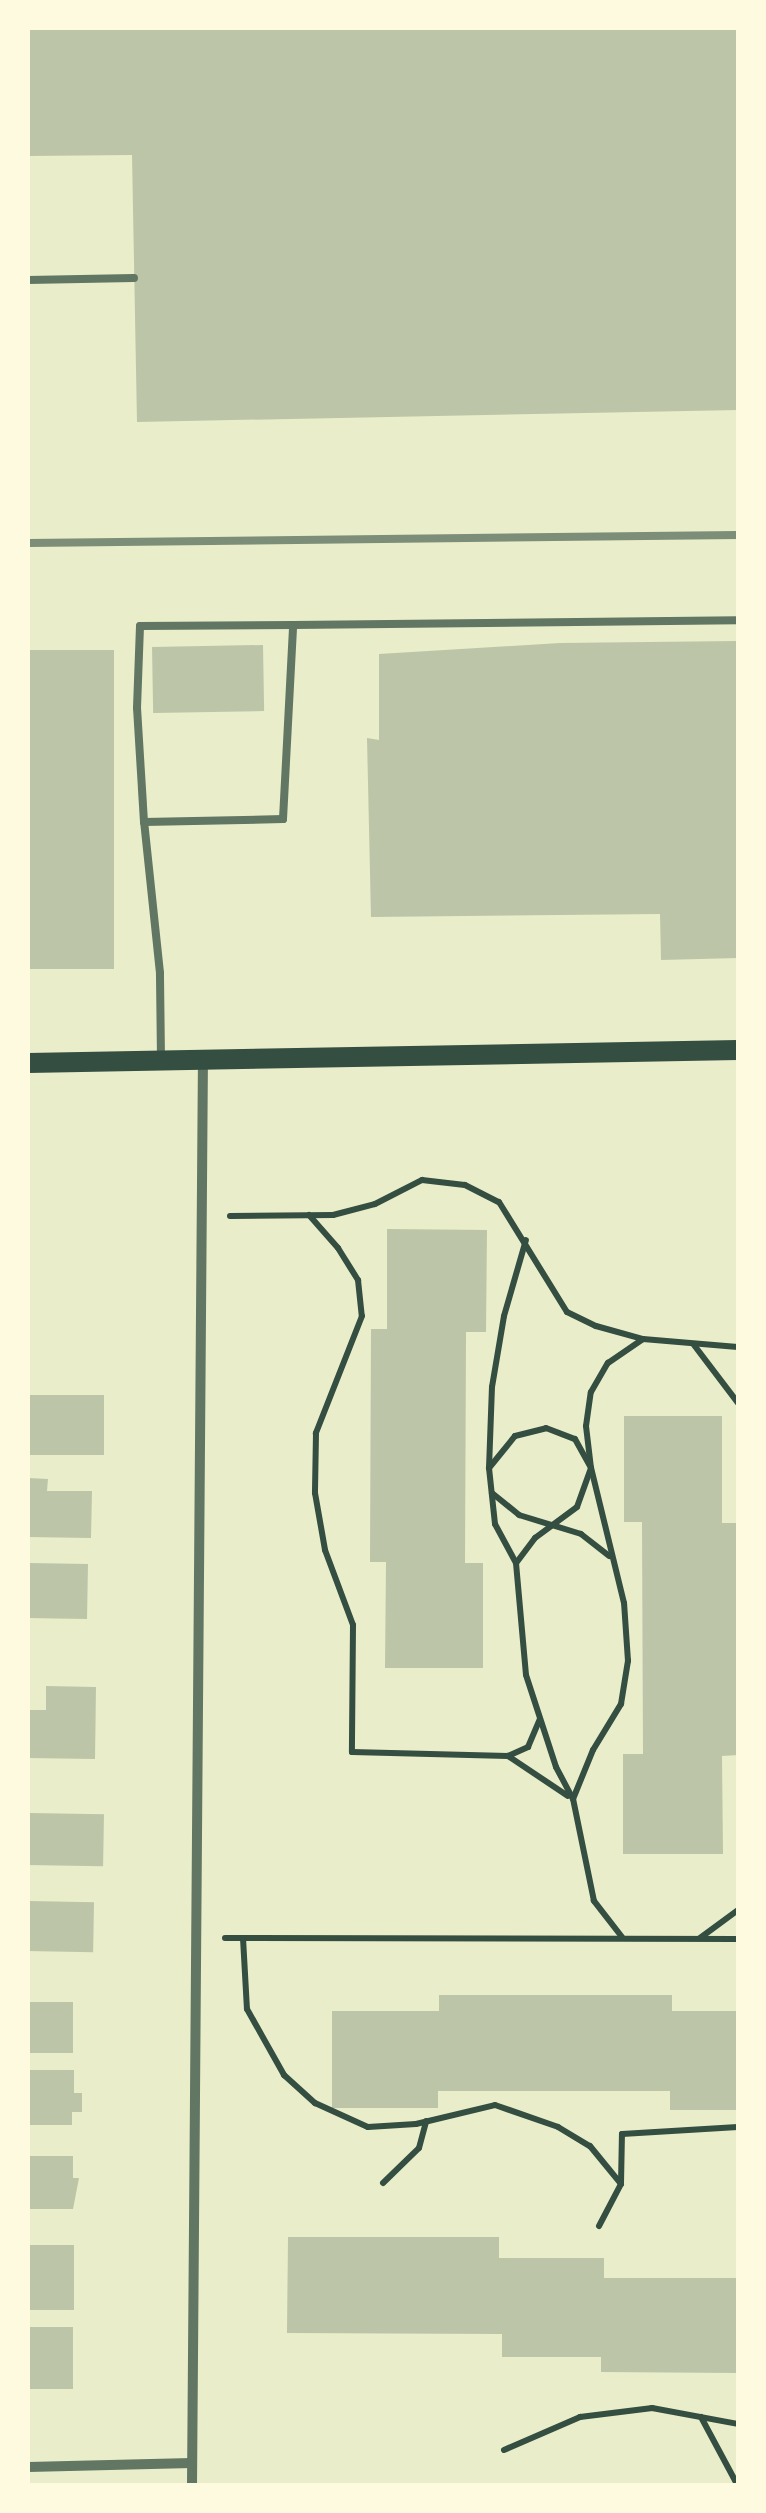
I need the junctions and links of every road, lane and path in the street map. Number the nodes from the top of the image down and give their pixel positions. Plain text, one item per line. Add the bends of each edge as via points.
1 (134, 278) dead end
2 (28, 280) edge
3 (738, 620) edge
4 (293, 625) junction
5 (144, 822) junction
6 (738, 1050) edge
7 (161, 1059) junction
8 (203, 1061) junction
9 (28, 1063) edge
10 (309, 1215) junction
11 (204, 1216) junction
12 (526, 1240) junction
13 (643, 1339) junction
14 (694, 1345) junction
15 (738, 1346) edge
16 (738, 1403) edge
17 (490, 1468) junction
18 (592, 1468) junction
19 (492, 1493) junction
20 (552, 1524) junction
21 (610, 1557) junction
22 (516, 1563) junction
23 (540, 1719) junction
24 (508, 1756) junction
25 (573, 1799) junction
26 (738, 1910) edge
27 (622, 1937) junction
28 (198, 1938) junction
29 (243, 1938) junction
30 (699, 1938) junction
31 (738, 1939) edge
32 (426, 2121) junction
33 (738, 2127) edge
34 (382, 2183) dead end
35 (620, 2184) junction
36 (599, 2226) dead end
37 (701, 2418) junction
38 (738, 2424) edge
39 (504, 2450) dead end
40 (192, 2463) junction
41 (28, 2467) edge
42 (192, 2486) edge
43 (738, 2486) edge

1 - 2 lane
3 - 4 lane
4 - 5 lane via 283,819
4 - 5 lane via 140,626
5 - 7 lane via 160,973
6 - 8 main road
7 - 8 main road
7 - 9 main road
8 - 11 street
10 - 11 path
10 - 12 path via 375,1204 422,1180 465,1185 499,1202
10 - 24 path via 358,1280 362,1316 316,1433 315,1493 325,1550 353,1625 352,1752
11 - 28 street
12 - 13 path via 566,1312
12 - 17 path via 492,1387
13 - 14 path
13 - 18 path via 608,1363 592,1392 586,1426
14 - 15 path
14 - 16 path
17 - 18 path via 515,1436 546,1428 575,1439
17 - 19 path
18 - 20 path via 576,1506
18 - 21 path
19 - 20 path via 519,1515
19 - 22 path via 495,1524
20 - 21 path via 581,1534
20 - 22 path
21 - 25 path via 624,1603 628,1661 620,1704
22 - 23 path via 526,1675
23 - 24 path via 528,1746
23 - 25 path
24 - 25 path
25 - 27 path via 594,1901
26 - 30 path
27 - 29 path
27 - 30 path
28 - 29 path
28 - 40 street
29 - 32 path via 247,2009 284,2075 315,2103 368,2127
30 - 31 path
32 - 34 path via 420,2148
32 - 35 path via 496,2104 590,2146
33 - 35 path via 622,2134
35 - 36 path
37 - 38 path
37 - 39 path via 652,2408 580,2418
37 - 43 path
40 - 41 street
40 - 42 street

